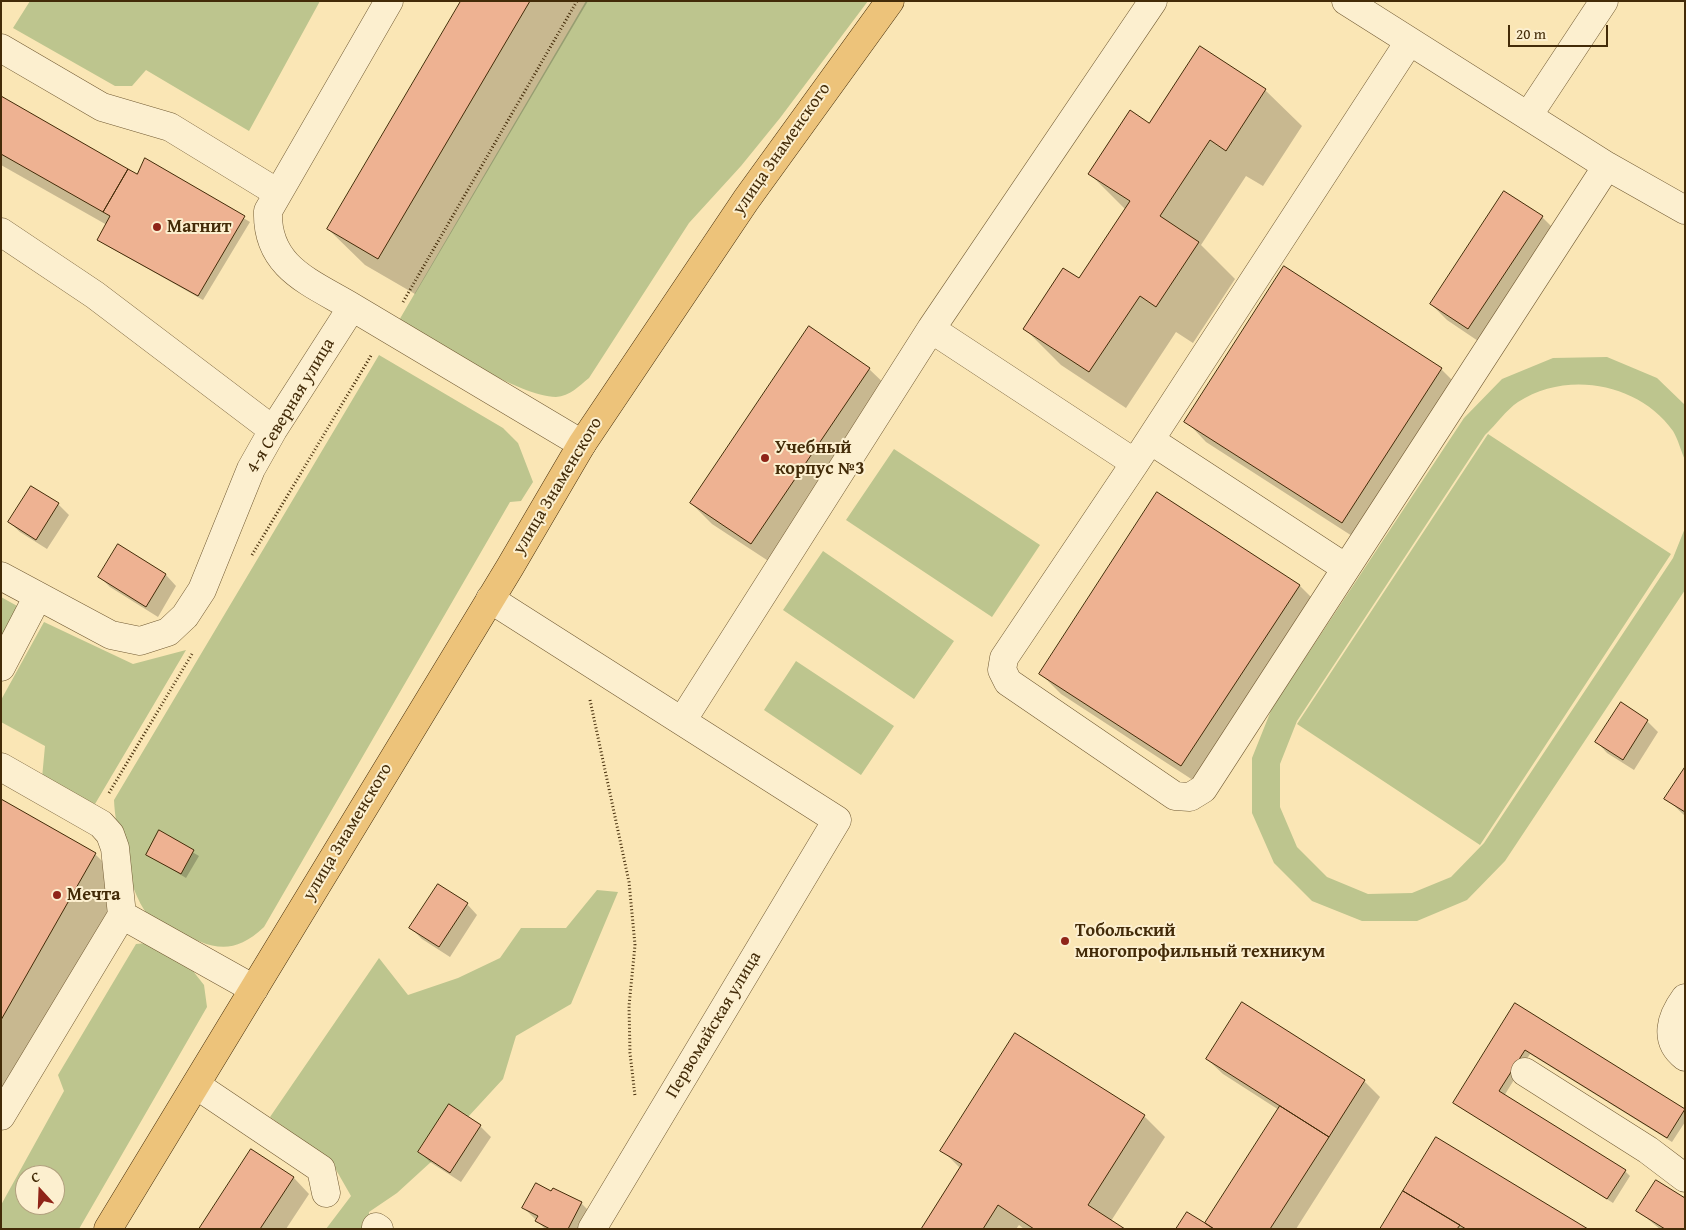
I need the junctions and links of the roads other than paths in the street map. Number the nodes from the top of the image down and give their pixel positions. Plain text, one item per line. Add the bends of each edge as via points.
1 (389, 1) edge
2 (890, 1) edge
3 (1153, 1) edge
4 (1346, 1) edge
5 (1604, 1) edge
6 (1409, 42) junction
7 (1, 48) edge
8 (1528, 116) junction
9 (1607, 166) junction
10 (278, 193) junction
11 (1685, 210) edge
12 (1, 232) edge
13 (352, 307) junction
14 (931, 329) junction
15 (273, 430) junction
16 (1150, 440) junction
17 (582, 444) junction
18 (1135, 462) junction
19 (1346, 568) junction
20 (1, 576) edge
21 (38, 596) junction
22 (490, 598) junction
23 (1, 666) edge
24 (682, 721) junction
25 (1, 767) edge
26 (122, 914) junction
27 (254, 990) junction
28 (1685, 998) edge
29 (1685, 1057) edge
30 (1525, 1072) dead end
31 (196, 1085) junction
32 (1, 1116) edge
33 (1685, 1178) edge
34 (326, 1193) dead end
35 (108, 1229) edge
36 (592, 1229) edge

1 - 10 street
2 - 17 main road, улица Знаменского via 746,200
3 - 14 street
4 - 6 street
5 - 8 street
6 - 8 street
6 - 16 street
7 - 10 street via 102,107 170,127
8 - 9 street
9 - 11 street
9 - 19 street
10 - 13 street via 268,211 268,228 272,244 284,264
12 - 15 street via 95,295
13 - 15 street, 4-я Северная улица
13 - 17 street
14 - 18 street
14 - 24 street
15 - 21 street, 4-я Северная улица via 248,478 202,590 186,616 168,632 140,642 111,635
16 - 18 street
16 - 19 street
17 - 22 main road, улица Знаменского
18 - 19 street via 1004,658 1002,670 1008,682 1175,796 1190,797 1203,789
20 - 21 street, 4-я Северная улица
21 - 23 street
22 - 24 street
22 - 27 main road, улица Знаменского
24 - 36 street, Первомайская улица via 837,820
25 - 26 street via 102,824 115,848
26 - 27 street
26 - 32 street
27 - 31 main road, улица Знаменского
28 - 29 street via 1675,1011 1670,1031 1676,1049
30 - 33 street via 1648,1150
31 - 34 street via 321,1169
31 - 35 main road

